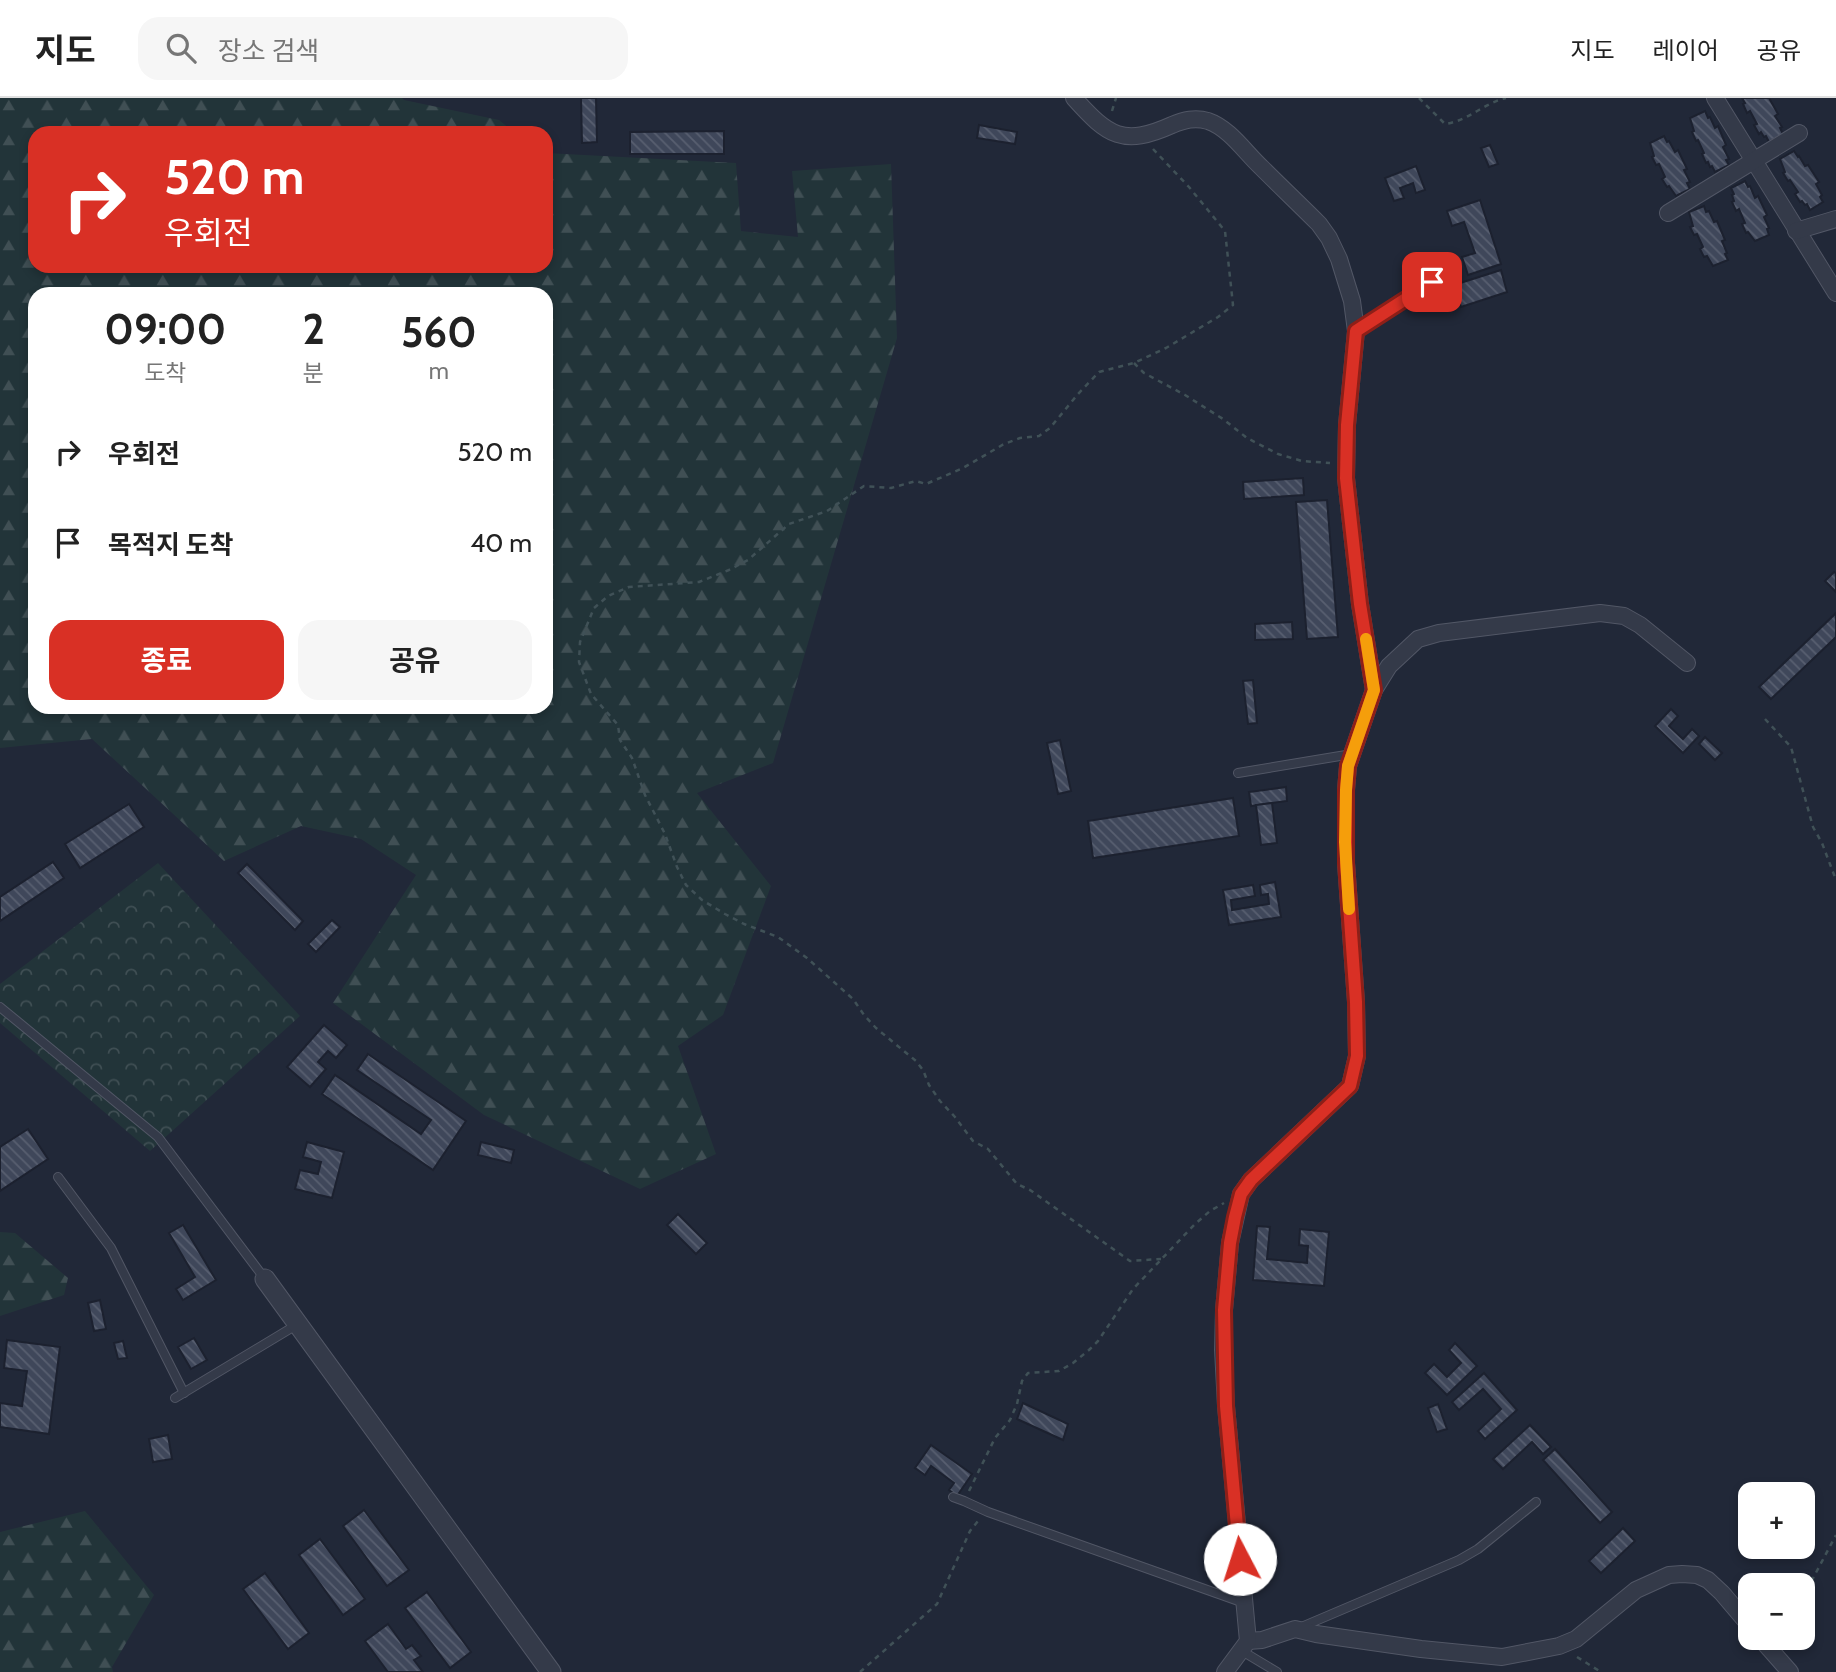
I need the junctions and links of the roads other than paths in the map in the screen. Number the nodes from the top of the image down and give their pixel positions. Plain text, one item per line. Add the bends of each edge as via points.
1 (1074, 98) edge
2 (1715, 98) edge
3 (1799, 133) dead end
4 (1753, 160) junction
5 (1668, 213) dead end
6 (1836, 219) edge
7 (1796, 231) junction
8 (1432, 282) dead end
9 (1836, 293) edge
10 (1356, 331) junction
11 (1687, 663) dead end
12 (1374, 690) junction
13 (1352, 754) junction
14 (1238, 772) dead end
15 (0, 1007) edge
16 (58, 1177) dead end
17 (265, 1279) joint
18 (298, 1324) junction
19 (953, 1497) dead end
20 (1536, 1502) dead end
21 (1244, 1603) junction
22 (1738, 1612) edge
23 (1295, 1629) junction
24 (1245, 1646) junction
25 (1771, 1650) edge
26 (551, 1672) edge
27 (1225, 1672) edge
28 (1277, 1672) edge
29 (1790, 1672) edge

1 - 10 street via 1120,135 1141,136 1192,118 1211,121 1231,137 1329,238 1345,274
2 - 4 street
3 - 4 street
4 - 5 street
4 - 7 street
6 - 7 street
7 - 9 street
8 - 10 lane
10 - 12 street via 1346,478
11 - 12 street via 1640,625 1624,616 1600,613 1418,639 1389,666
12 - 13 street
13 - 14 lane
13 - 21 street via 1345,842 1356,1002 1354,1074 1350,1086 1251,1180 1241,1194 1230,1243 1223,1350
15 - 17 lane via 159,1137
16 - 18 lane via 111,1248 180,1395
17 - 18 street
18 - 26 street
19 - 21 lane
20 - 23 lane via 1459,1560
21 - 24 street
22 - 23 street via 1708,1580 1697,1575 1669,1576 1636,1590 1576,1639 1502,1657
23 - 24 street
24 - 27 street
24 - 28 lane
25 - 29 street

